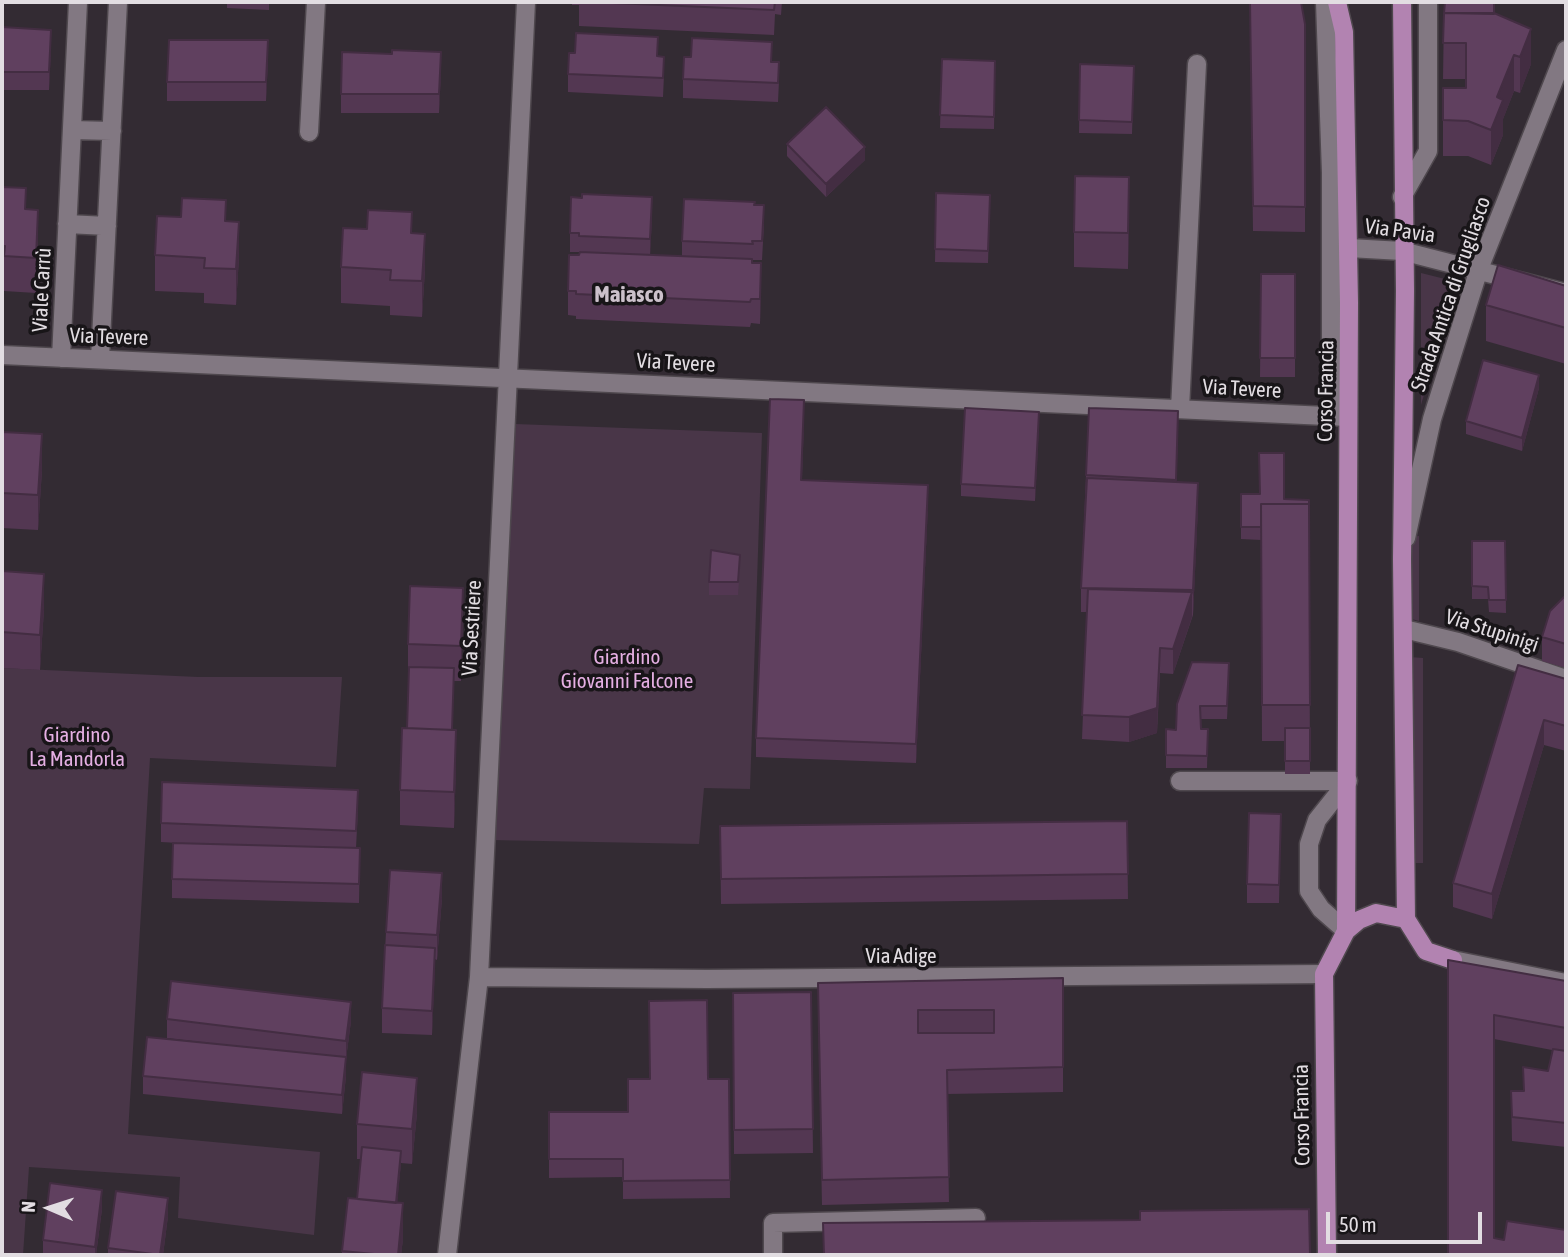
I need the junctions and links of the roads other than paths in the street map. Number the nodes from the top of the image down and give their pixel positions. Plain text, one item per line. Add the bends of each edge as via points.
1 (78, 2) edge
2 (118, 2) edge
3 (316, 2) edge
4 (526, 2) edge
5 (1325, 2) edge
6 (1337, 2) edge
7 (1402, 2) edge
8 (1429, 2) edge
9 (1566, 50) edge
10 (1197, 64) dead end
11 (72, 130) junction
12 (112, 131) junction
13 (309, 132) dead end
14 (1402, 197) junction
15 (67, 224) junction
16 (107, 226) junction
17 (1349, 248) junction
18 (1402, 251) junction
19 (1479, 269) junction
20 (1566, 293) edge
21 (2, 355) edge
22 (61, 358) junction
23 (100, 359) junction
24 (507, 378) junction
25 (1180, 409) junction
26 (1339, 416) junction
27 (1405, 417) junction
28 (1432, 419) junction
29 (1402, 559) junction
30 (1404, 629) junction
31 (1566, 679) edge
32 (1180, 781) dead end
33 (1348, 781) junction
34 (1406, 919) junction
35 (1346, 931) junction
36 (1453, 960) joint
37 (1324, 974) junction
38 (479, 977) junction
39 (1566, 983) edge
40 (976, 1218) dead end
41 (447, 1255) edge
42 (774, 1255) edge
43 (1327, 1255) edge

1 - 11 street, Viale Carrù
2 - 12 street
3 - 13 street
4 - 24 street, Via Sestriere
5 - 26 street, Corso Francia
6 - 17 main road, Corso Francia via 1344,32
7 - 14 main road
8 - 14 street via 1428,151
9 - 19 street, Strada Antica di Grugliasco
10 - 25 street
11 - 12 street
11 - 15 street, Viale Carrù
12 - 16 street
14 - 18 main road
15 - 16 street, Viale Carrù
15 - 22 street, Viale Carrù
16 - 23 street
17 - 18 street, Via Pavia
17 - 26 main road, Corso Francia
18 - 19 street, Via Pavia
18 - 27 main road
19 - 20 street, Via Pavia
19 - 28 street, Strada Antica di Grugliasco
21 - 22 street, Via Tevere
22 - 23 street, Via Tevere
23 - 24 street, Via Tevere
24 - 25 street, Via Tevere
24 - 38 street, Via Sestriere
25 - 26 street, Via Tevere
26 - 33 main road, Corso Francia
27 - 28 street
27 - 29 main road
28 - 29 street, Strada Antica di Grugliasco
29 - 30 main road
30 - 31 street, Via Stupinigi via 1458,642
30 - 34 main road
32 - 33 street
33 - 35 main road, Corso Francia
33 - 35 street via 1317,820 1309,844 1309,891
34 - 35 main road via 1376,913
34 - 36 main road via 1426,951
35 - 37 main road
36 - 39 street
37 - 38 street, Via Adige
37 - 43 main road, Corso Francia
38 - 41 street, Via Sestriere
40 - 42 street via 773,1223

